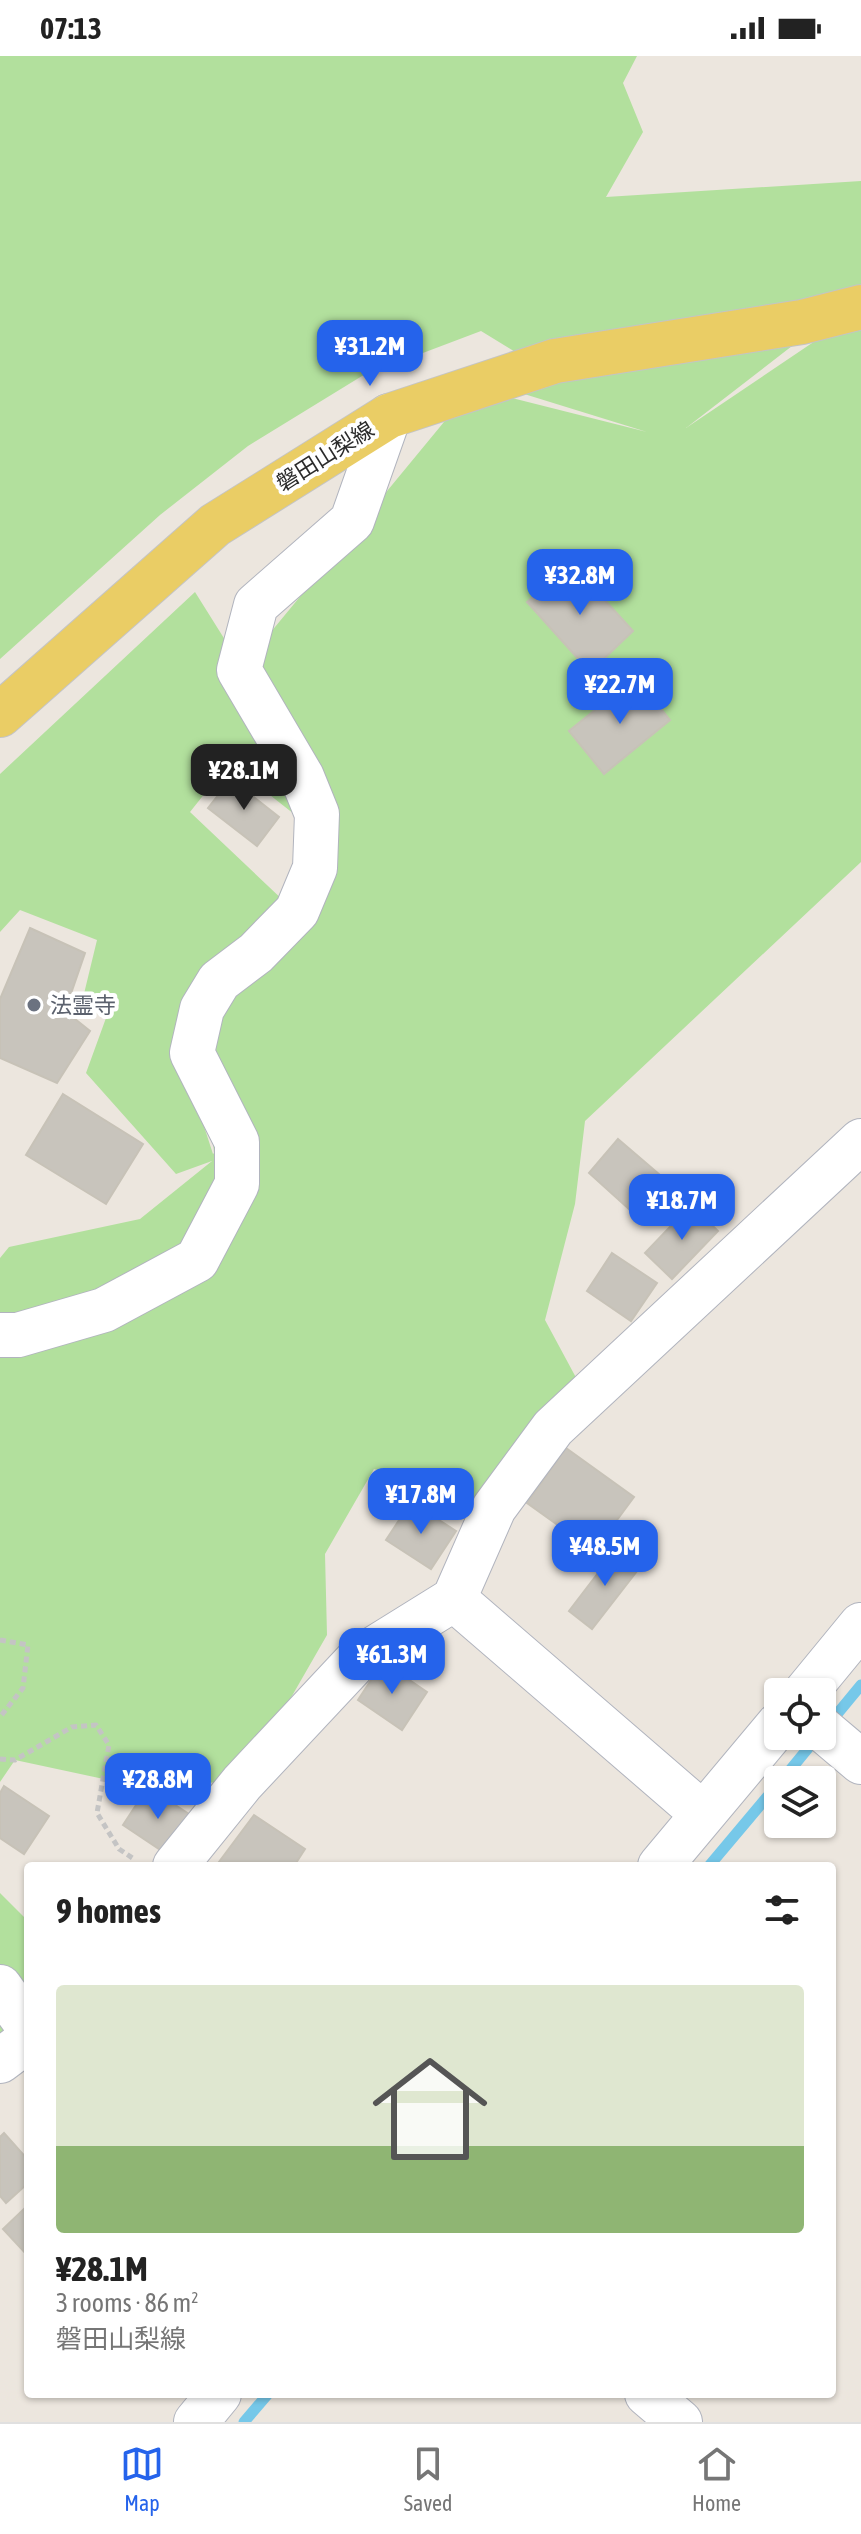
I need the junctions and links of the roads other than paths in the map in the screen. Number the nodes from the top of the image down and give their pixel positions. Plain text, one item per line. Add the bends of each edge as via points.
1 (861, 307) edge
2 (389, 416) junction
3 (0, 715) edge
4 (861, 1141) edge
5 (0, 1335) edge
6 (454, 1599) junction
7 (861, 1625) edge
8 (817, 1678) edge
9 (836, 1741) edge
10 (764, 1742) edge
11 (861, 1762) edge
12 (703, 1814) junction
13 (178, 1862) edge
14 (663, 1862) edge
15 (19, 2011) edge
16 (0, 2061) edge
17 (216, 2398) edge
18 (652, 2398) edge
19 (196, 2422) edge
20 (680, 2422) edge

1 - 2 main road, 磐田山梨線 via 802,322 555,361
2 - 3 main road, 磐田山梨線 via 215,525
2 - 5 street via 352,521 256,605 239,670 302,777 317,814 315,868 297,911 219,981 202,1009 192,1053 237,1142 237,1184 197,1260 104,1310 18,1335
4 - 6 street via 553,1428 494,1508
6 - 12 street
6 - 13 street via 359,1658 242,1783
7 - 8 street
9 - 11 street
10 - 12 street
12 - 14 street
15 - 16 street
17 - 19 street
18 - 20 street

